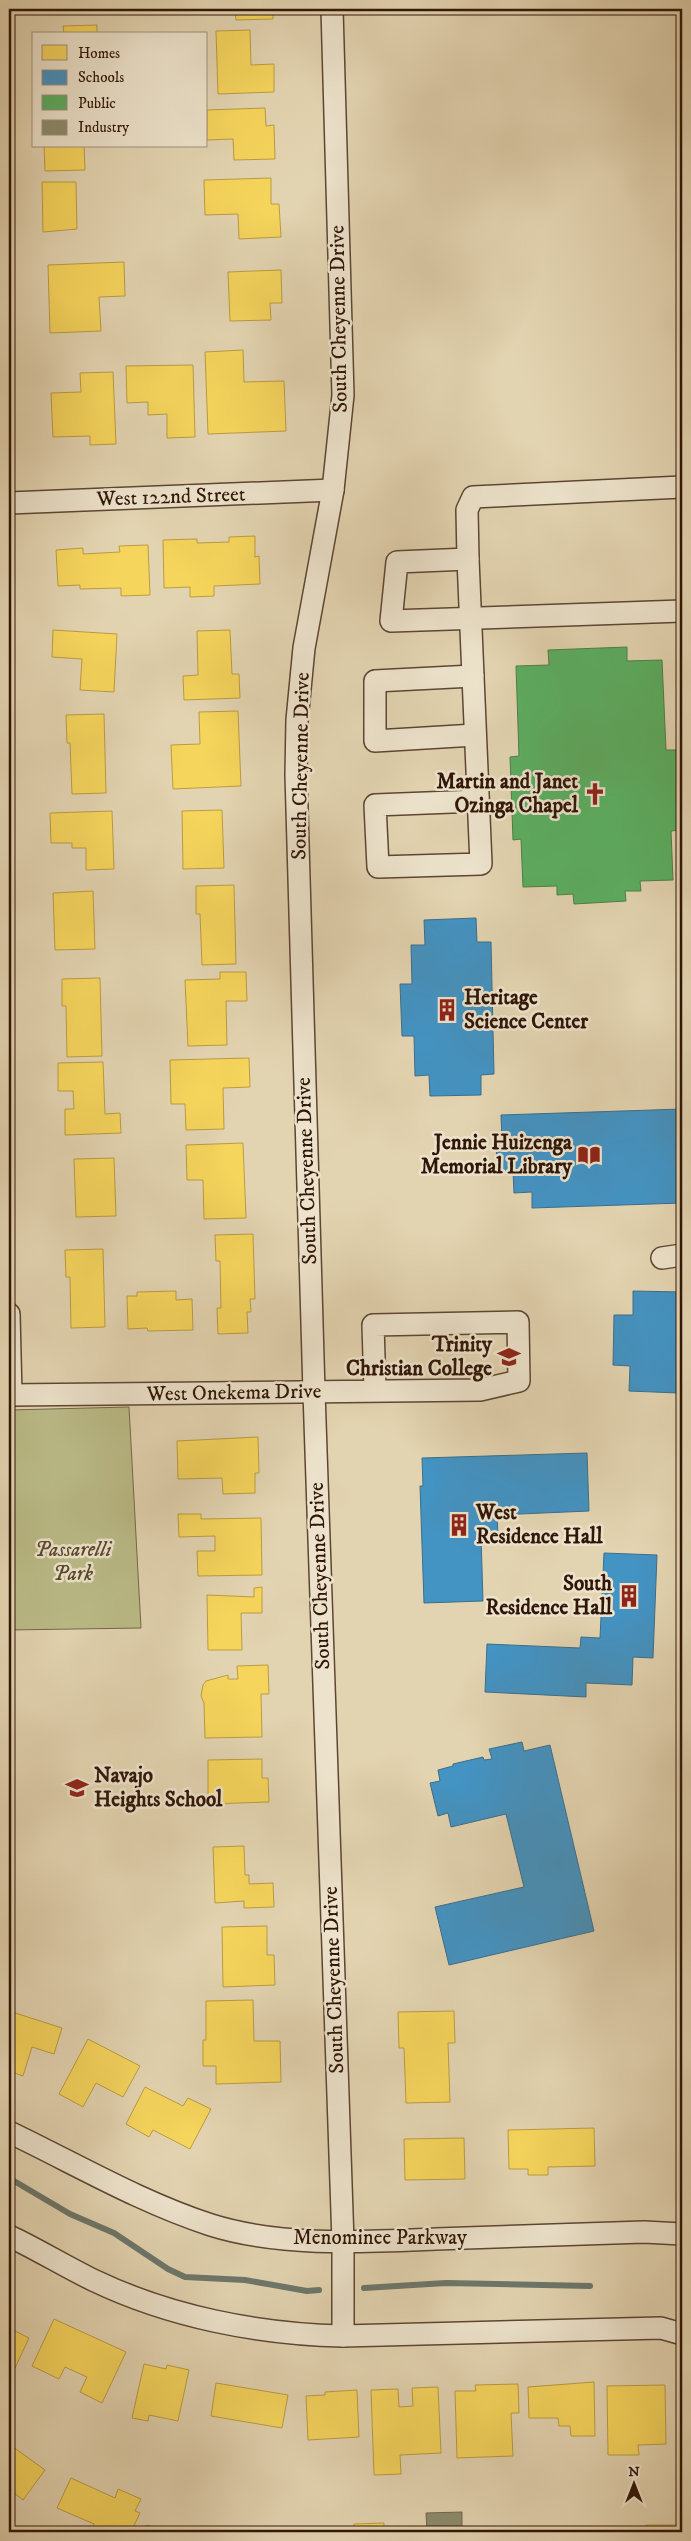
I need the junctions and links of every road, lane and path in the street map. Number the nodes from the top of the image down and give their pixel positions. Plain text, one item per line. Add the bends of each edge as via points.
1 (332, 9) edge
2 (682, 487) edge
3 (333, 490) junction
4 (9, 503) edge
5 (468, 559) junction
6 (682, 611) edge
7 (471, 618) junction
8 (473, 676) junction
9 (476, 735) junction
10 (478, 801) junction
11 (9, 1314) edge
12 (375, 1390) junction
13 (314, 1392) junction
14 (10, 1395) edge
15 (9, 2132) edge
16 (682, 2234) edge
17 (9, 2236) edge
18 (343, 2242) junction
19 (682, 2334) edge
20 (343, 2336) junction

1 - 3 street, South Cheyenne Drive via 343,395
2 - 5 street via 473,497 467,510
3 - 4 street, West 122nd Street
3 - 13 street, South Cheyenne Drive via 304,648 297,729
5 - 7 street
5 - 7 street via 397,562 391,621
6 - 7 street
7 - 8 street
8 - 9 street
8 - 9 street via 375,681 375,741
9 - 10 street
10 - 10 street via 480,864 378,867 375,805
11 - 14 street
12 - 12 street, West Onekema Drive via 480,1390 519,1381 518,1322 374,1325
12 - 13 street, West Onekema Drive
13 - 14 street, West Onekema Drive
13 - 18 street, South Cheyenne Drive
15 - 18 street, Menominee Parkway via 74,2162 143,2200 213,2226 275,2237
16 - 18 street, Menominee Parkway via 644,2232
17 - 20 street via 94,2280 166,2308 243,2327 302,2335
18 - 20 street, South Cheyenne Drive
19 - 20 street via 660,2328

